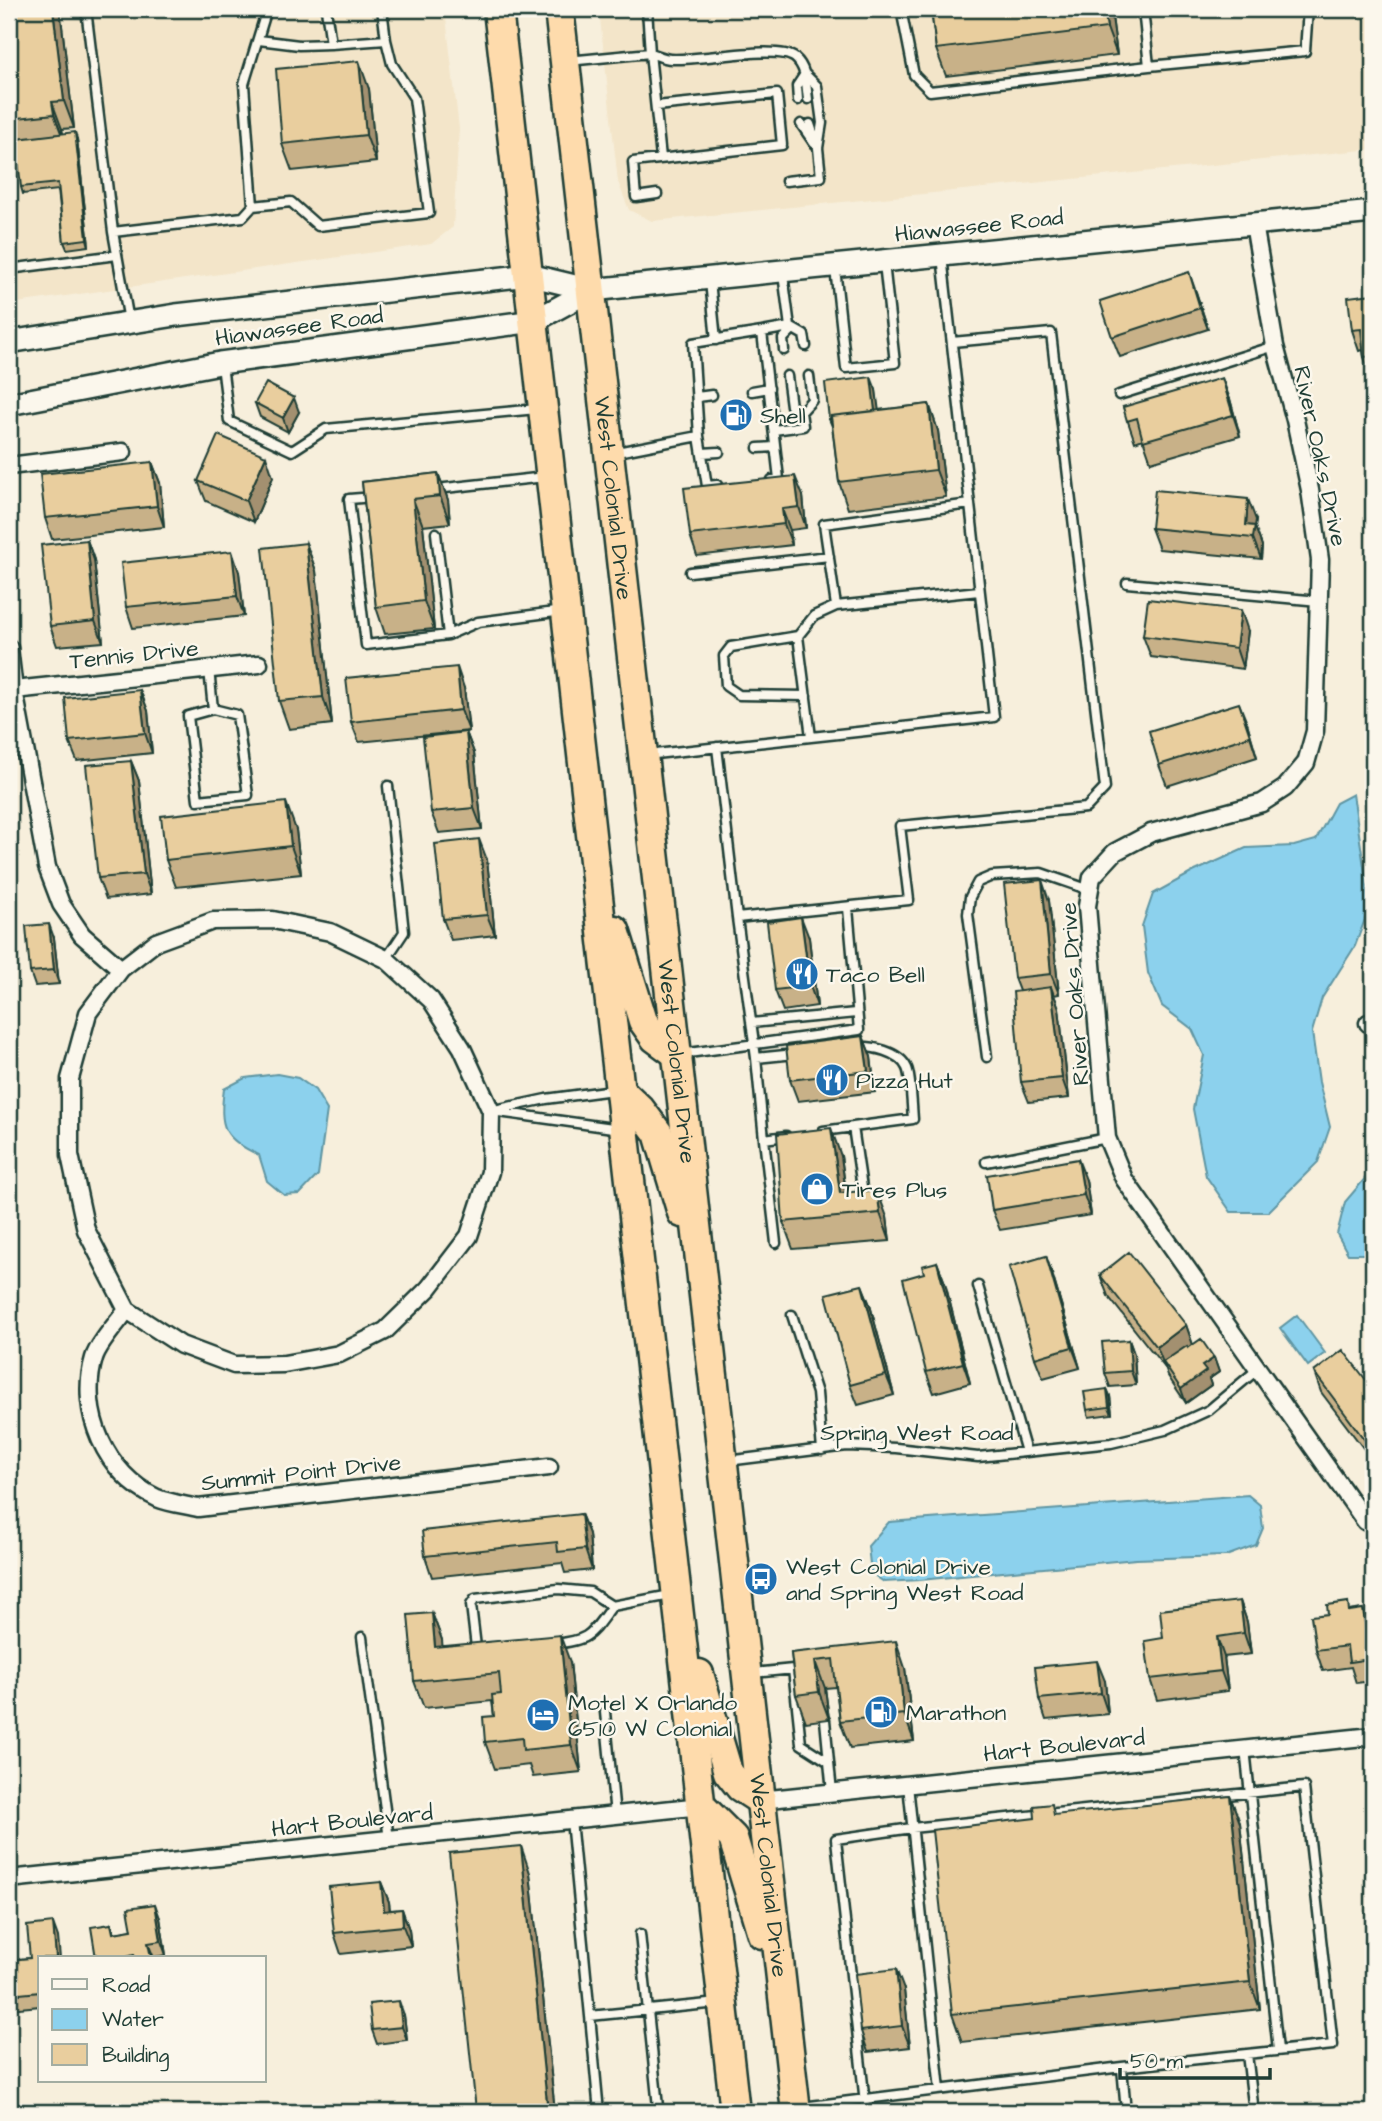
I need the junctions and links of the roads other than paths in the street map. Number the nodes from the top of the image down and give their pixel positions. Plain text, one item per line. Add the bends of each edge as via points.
1 (86, 9) edge
2 (267, 9) edge
3 (327, 9) edge
4 (382, 9) edge
5 (498, 9) edge
6 (559, 9) edge
7 (647, 9) edge
8 (901, 9) edge
9 (1143, 9) edge
10 (1308, 9) edge
11 (259, 40) junction
12 (386, 40) junction
13 (331, 44) junction
14 (650, 52) junction
15 (565, 61) junction
16 (1149, 66) junction
17 (805, 74) junction
18 (808, 99) dead end
19 (798, 100) dead end
20 (656, 106) junction
21 (801, 124) dead end
22 (810, 124) dead end
23 (818, 148) junction
24 (661, 159) junction
25 (786, 181) dead end
26 (657, 194) dead end
27 (254, 206) junction
28 (1373, 212) edge
29 (1254, 224) junction
30 (113, 232) junction
31 (117, 255) junction
32 (942, 255) junction
33 (884, 261) junction
34 (835, 265) junction
35 (9, 268) edge
36 (783, 271) junction
37 (529, 275) junction
38 (709, 278) junction
39 (591, 290) junction
40 (534, 320) junction
41 (130, 323) junction
42 (792, 328) junction
43 (762, 332) junction
44 (716, 340) junction
45 (9, 342) edge
46 (952, 342) junction
47 (806, 346) dead end
48 (1275, 346) junction
49 (784, 350) dead end
50 (222, 363) junction
51 (788, 376) dead end
52 (809, 376) dead end
53 (769, 388) junction
54 (752, 391) dead end
55 (1119, 394) dead end
56 (712, 396) dead end
57 (697, 397) junction
58 (9, 404) edge
59 (543, 408) junction
60 (801, 412) junction
61 (774, 430) junction
62 (699, 436) junction
63 (775, 447) junction
64 (758, 448) dead end
65 (123, 452) dead end
66 (719, 452) dead end
67 (702, 453) junction
68 (610, 454) junction
69 (9, 466) edge
70 (551, 476) junction
71 (767, 480) edge
72 (731, 484) edge
73 (425, 491) edge
74 (387, 495) edge
75 (970, 504) junction
76 (436, 533) dead end
77 (829, 556) junction
78 (691, 572) dead end
79 (1128, 583) dead end
80 (979, 591) junction
81 (1319, 601) junction
82 (836, 606) junction
83 (566, 611) junction
84 (448, 635) junction
85 (798, 636) junction
86 (9, 648) edge
87 (259, 664) dead end
88 (209, 669) junction
89 (14, 690) junction
90 (806, 696) junction
91 (213, 709) junction
92 (811, 737) junction
93 (717, 747) junction
94 (643, 755) junction
95 (388, 786) dead end
96 (596, 867) junction
97 (1090, 890) junction
98 (848, 908) junction
99 (737, 918) junction
100 (386, 959) junction
101 (121, 969) junction
102 (856, 1013) junction
103 (752, 1023) junction
104 (753, 1044) junction
105 (851, 1048) edge
106 (810, 1052) edge
107 (678, 1055) junction
108 (987, 1057) dead end
109 (756, 1058) junction
110 (620, 1090) junction
111 (491, 1111) junction
112 (853, 1127) junction
113 (624, 1130) junction
114 (815, 1132) edge
115 (802, 1134) edge
116 (1107, 1138) junction
117 (764, 1139) junction
118 (986, 1162) dead end
119 (865, 1203) edge
120 (776, 1243) dead end
121 (703, 1279) junction
122 (978, 1286) dead end
123 (127, 1310) junction
124 (792, 1315) dead end
125 (1258, 1369) junction
126 (822, 1450) junction
127 (1026, 1452) junction
128 (723, 1462) junction
129 (549, 1466) dead end
130 (1373, 1525) edge
131 (677, 1594) junction
132 (612, 1606) junction
133 (362, 1637) dead end
134 (538, 1646) edge
135 (487, 1652) edge
136 (819, 1667) edge
137 (793, 1669) junction
138 (746, 1673) junction
139 (605, 1712) dead end
140 (825, 1720) dead end
141 (1373, 1736) edge
142 (1245, 1749) junction
143 (829, 1762) junction
144 (908, 1784) junction
145 (832, 1792) junction
146 (1250, 1793) junction
147 (760, 1800) junction
148 (701, 1806) junction
149 (615, 1815) junction
150 (571, 1820) junction
151 (912, 1828) junction
152 (389, 1839) junction
153 (9, 1880) edge
154 (640, 1934) dead end
155 (723, 2003) junction
156 (648, 2010) junction
157 (785, 2011) junction
158 (590, 2015) junction
159 (1278, 2050) junction
160 (1247, 2054) junction
161 (1122, 2067) junction
162 (940, 2090) junction
163 (864, 2098) junction
164 (658, 2107) dead end
165 (796, 2110) edge
166 (599, 2112) edge
167 (735, 2112) edge
168 (866, 2112) edge
169 (1126, 2112) edge
170 (1254, 2112) edge

1 - 30 lane
2 - 11 lane
3 - 13 lane
4 - 12 lane
5 - 37 highway
6 - 15 highway, West Colonial Drive
7 - 14 lane
8 - 16 lane via 914,75 930,91
9 - 16 lane
10 - 16 lane via 1305,51
11 - 13 lane
11 - 27 lane via 244,85
12 - 13 lane
12 - 27 lane via 393,64 414,98 429,214 318,226 291,202
14 - 15 lane
14 - 17 lane via 667,59 696,59 776,51 795,58
14 - 20 lane
15 - 39 highway, West Colonial Drive
17 - 18 lane
17 - 19 lane via 797,86
17 - 23 lane via 817,86 822,123
20 - 24 lane
20 - 24 lane via 777,94 782,145
21 - 23 lane
22 - 23 lane
23 - 25 lane via 821,177
24 - 26 lane via 633,162 636,197
27 - 30 lane via 243,217
28 - 29 main road, Hiawassee Road
29 - 32 main road, Hiawassee Road
29 - 48 street, River Oaks Drive
30 - 31 lane
31 - 35 lane
31 - 41 lane
32 - 33 main road, Hiawassee Road
32 - 46 lane
33 - 34 main road, Hiawassee Road
33 - 34 lane via 895,363 846,368
34 - 36 main road, Hiawassee Road
36 - 38 main road, Hiawassee Road
36 - 42 lane
37 - 39 main road, Hiawassee Road
37 - 40 highway
37 - 41 main road, Hiawassee Road via 289,300
38 - 39 main road, Hiawassee Road
38 - 44 lane
39 - 40 main road, Hiawassee Road
39 - 68 highway, West Colonial Drive
40 - 50 main road, Hiawassee Road
40 - 59 highway
41 - 45 main road, Hiawassee Road
42 - 43 lane
42 - 47 lane via 804,335
42 - 49 lane via 783,338
43 - 44 lane
43 - 53 lane
44 - 57 lane via 693,343
46 - 75 lane
46 - 98 lane via 1051,333 1105,788 1086,808 900,826 909,900
48 - 55 lane
48 - 81 street, River Oaks Drive via 1310,490 1320,560
50 - 58 main road, Hiawassee Road
50 - 59 lane via 229,421 292,451 326,429
51 - 60 lane via 791,406
52 - 60 lane via 812,400
53 - 54 lane
53 - 61 lane
56 - 57 lane
57 - 62 lane
59 - 70 highway
60 - 61 lane via 803,426
61 - 63 lane
62 - 67 lane
62 - 68 lane
63 - 64 lane
63 - 71 lane via 779,479
65 - 69 street
66 - 67 lane
67 - 72 lane via 707,486
68 - 94 highway, West Colonial Drive
70 - 73 lane
70 - 83 highway
74 - 84 lane via 349,499 366,645
75 - 77 lane via 824,524
75 - 80 lane
76 - 84 lane
77 - 78 lane
77 - 82 lane
79 - 81 lane
80 - 82 lane
80 - 92 lane via 994,717
81 - 97 street, River Oaks Drive via 1315,732 1306,763 1285,788 1262,803 1151,833 1115,852 1092,877
82 - 85 lane via 814,616
83 - 84 lane via 478,622
83 - 96 highway
85 - 90 lane
85 - 90 lane via 731,647 724,656 726,686 739,695
86 - 89 street
87 - 88 street, Tennis Drive
88 - 89 street, Tennis Drive
88 - 91 lane
89 - 101 street via 47,867 61,904 82,935
90 - 92 lane
91 - 91 lane via 188,716 198,800 248,795 237,715
92 - 93 lane
93 - 94 lane
93 - 99 lane
94 - 107 highway, West Colonial Drive
95 - 100 lane via 404,932
96 - 107 highway via 643,1021
96 - 110 highway
97 - 108 lane via 1041,873 992,876 978,882 968,914
97 - 116 street, River Oaks Drive via 1087,905
98 - 99 lane
98 - 102 lane
99 - 103 lane
100 - 101 street via 330,932 273,920 213,921 156,942
100 - 111 street via 431,1000 462,1048
101 - 123 street via 88,1013 70,1079 70,1155 86,1230
102 - 103 lane
102 - 104 lane via 859,1030
103 - 104 lane
104 - 107 lane
104 - 109 lane
105 - 112 lane via 865,1046 895,1054 907,1068 913,1119
106 - 109 lane
107 - 121 highway, West Colonial Drive
109 - 117 lane
110 - 111 lane
110 - 113 highway
110 - 121 highway via 658,1133
111 - 113 lane
111 - 123 street via 490,1172 468,1236 429,1288 385,1331 339,1354 285,1364 234,1365 181,1345
112 - 114 lane
112 - 119 lane
113 - 131 highway
115 - 117 lane
116 - 118 lane
116 - 125 street, River Oaks Drive via 1124,1179
117 - 120 lane
121 - 128 highway, West Colonial Drive
122 - 127 lane
123 - 129 street, Summit Point Drive via 94,1356 90,1392 97,1435 118,1471 157,1498 198,1508
124 - 126 lane via 817,1394
125 - 127 lane, Spring West Road via 1209,1410 1165,1430 1111,1443
125 - 130 street, River Oaks Drive via 1365,1521
126 - 127 lane, Spring West Road via 896,1448 978,1457
126 - 128 lane, Spring West Road
128 - 138 highway, West Colonial Drive
131 - 132 lane
131 - 147 highway via 729,1772 740,1787
131 - 148 highway
132 - 134 lane via 588,1637
132 - 135 lane via 590,1592 558,1589 475,1599 471,1605 476,1647
133 - 152 lane
136 - 137 lane
137 - 138 lane
137 - 143 lane via 801,1744
138 - 147 highway, West Colonial Drive
139 - 149 lane
140 - 143 lane
141 - 142 street, Hart Boulevard
142 - 144 street, Hart Boulevard
142 - 146 lane
143 - 145 lane
144 - 145 street, Hart Boulevard
144 - 151 lane
145 - 147 street, Hart Boulevard
146 - 151 lane
146 - 159 lane
146 - 159 lane via 1304,1787 1333,2045
147 - 157 highway, West Colonial Drive
148 - 149 street, Hart Boulevard
148 - 155 highway
148 - 157 highway via 733,1838
149 - 150 street, Hart Boulevard
150 - 152 street, Hart Boulevard
150 - 158 lane
151 - 162 lane
151 - 163 lane via 836,1839
152 - 153 street, Hart Boulevard
154 - 156 lane
155 - 156 lane
155 - 167 highway
156 - 158 lane
156 - 164 lane
157 - 165 highway, West Colonial Drive
158 - 166 lane
159 - 160 lane
160 - 161 lane
160 - 170 lane
161 - 162 lane
161 - 169 lane
162 - 163 lane
163 - 165 lane
163 - 168 lane

